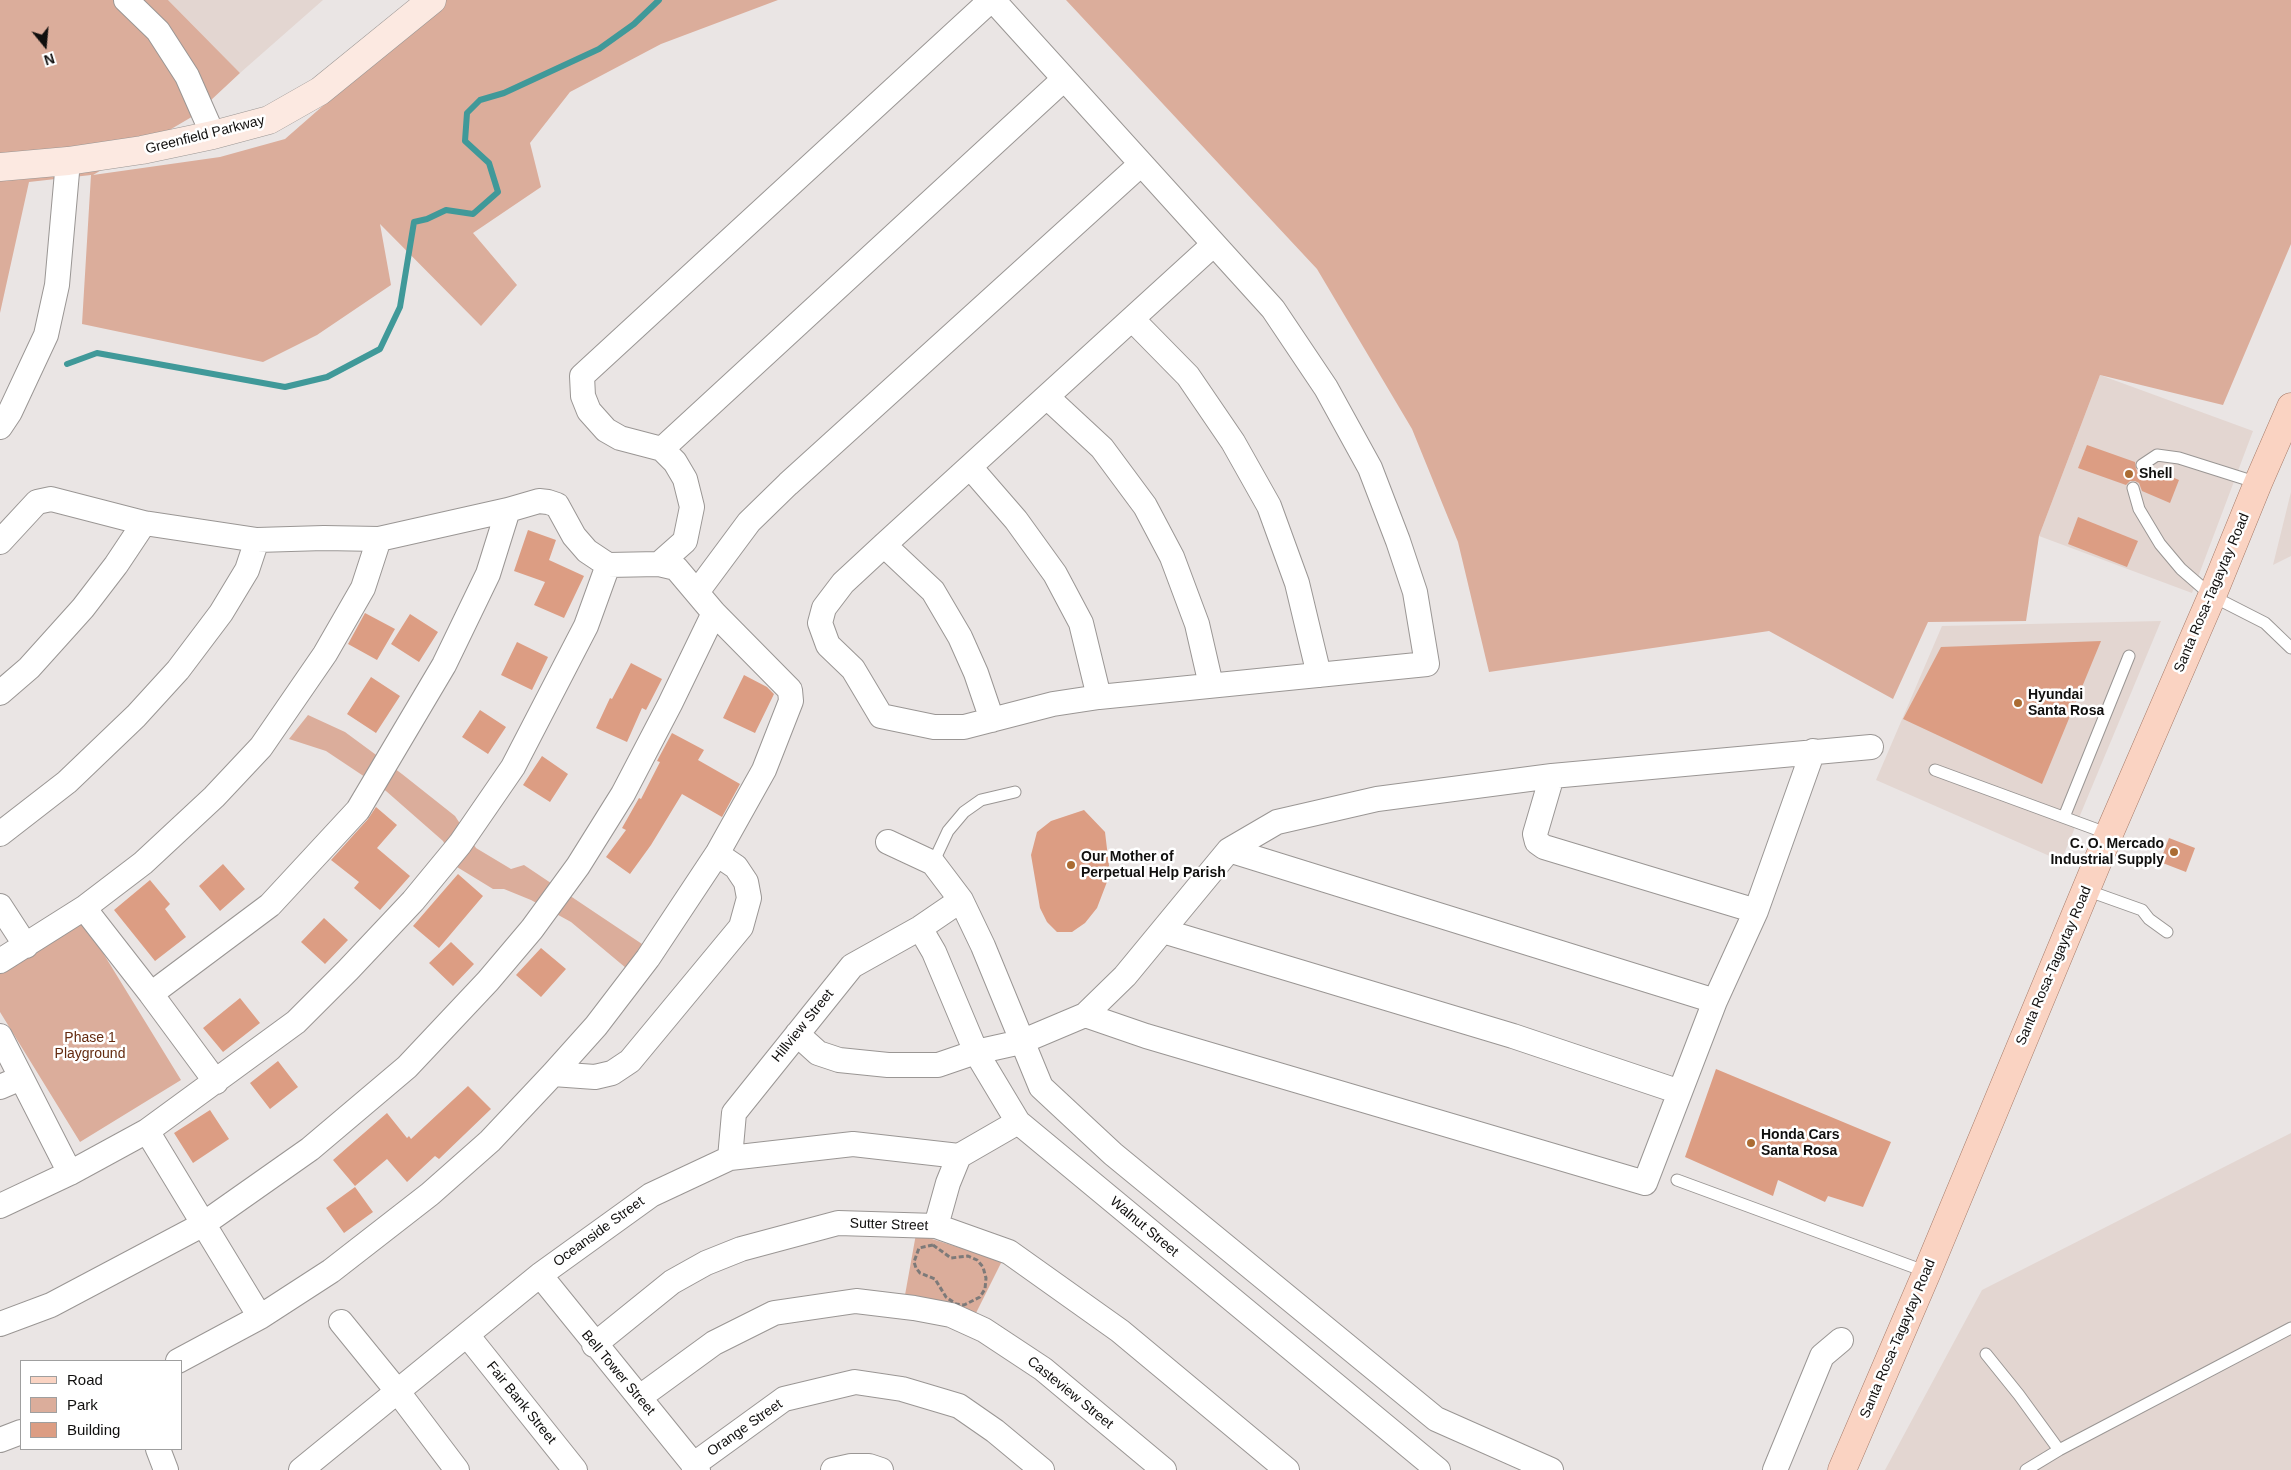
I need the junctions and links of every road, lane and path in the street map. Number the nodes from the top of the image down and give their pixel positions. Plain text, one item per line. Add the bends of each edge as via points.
1 (126, 0) edge
2 (432, 0) edge
3 (992, 0) edge
4 (1064, 79) junction
5 (213, 135) junction
6 (68, 161) junction
7 (1141, 164) junction
8 (0, 167) edge
9 (1214, 244) junction
10 (1132, 318) junction
11 (1047, 397) junction
12 (2291, 407) edge
13 (0, 426) edge
14 (662, 449) junction
15 (2142, 465) dead end
16 (970, 467) junction
17 (2258, 483) junction
18 (2133, 488) dead end
19 (508, 510) junction
20 (144, 523) junction
21 (256, 540) junction
22 (378, 540) junction
23 (0, 542) edge
24 (884, 545) junction
25 (659, 564) junction
26 (608, 565) junction
27 (697, 592) junction
28 (2212, 596) junction
29 (714, 613) junction
30 (2291, 648) edge
31 (2129, 656) dead end
32 (1319, 675) junction
33 (1211, 685) junction
34 (0, 693) edge
35 (1099, 697) junction
36 (992, 720) junction
37 (1871, 747) dead end
38 (1813, 750) junction
39 (1935, 770) dead end
40 (1552, 776) junction
41 (1015, 792) dead end
42 (2064, 817) junction
43 (0, 834) edge
44 (2109, 834) junction
45 (888, 842) dead end
46 (1229, 850) junction
47 (718, 854) junction
48 (933, 863) junction
49 (2086, 890) junction
50 (960, 900) junction
51 (0, 906) edge
52 (84, 908) junction
53 (1756, 911) junction
54 (920, 928) junction
55 (1163, 931) junction
56 (2168, 932) dead end
57 (26, 946) junction
58 (0, 961) edge
59 (152, 994) junction
60 (1715, 1001) junction
61 (1085, 1015) junction
62 (797, 1034) junction
63 (0, 1036) edge
64 (1021, 1042) junction
65 (976, 1052) junction
66 (553, 1074) junction
67 (21, 1078) junction
68 (216, 1082) junction
69 (0, 1087) edge
70 (1680, 1092) junction
71 (1018, 1122) junction
72 (147, 1131) junction
73 (959, 1156) junction
74 (730, 1158) junction
75 (70, 1173) junction
76 (1677, 1180) dead end
77 (0, 1206) edge
78 (202, 1225) junction
79 (936, 1226) junction
80 (915, 1256) joint
81 (1927, 1272) junction
82 (540, 1275) junction
83 (260, 1317) junction
84 (341, 1322) dead end
85 (0, 1324) edge
86 (2290, 1332) edge
87 (466, 1335) junction
88 (1841, 1340) dead end
89 (594, 1345) junction
90 (1986, 1354) dead end
91 (180, 1360) edge
92 (398, 1392) junction
93 (640, 1397) junction
94 (20, 1432) edge
95 (0, 1440) edge
96 (158, 1450) edge
97 (2060, 1450) junction
98 (446, 1466) edge
99 (695, 1467) edge
100 (166, 1470) edge
101 (301, 1470) edge
102 (575, 1470) edge
103 (833, 1470) edge
104 (881, 1470) edge
105 (1042, 1470) edge
106 (1164, 1470) edge
107 (1288, 1470) edge
108 (1438, 1470) edge
109 (1551, 1470) edge
110 (1775, 1470) edge
111 (1842, 1470) edge
112 (2026, 1470) edge

1 - 5 street via 158,31 187,76
2 - 5 main road, Greenfield Parkway via 320,91 269,120
3 - 4 street
3 - 14 street via 582,376 583,396 589,411 606,430 620,438
4 - 7 street
4 - 14 street
5 - 6 main road, Greenfield Parkway
6 - 8 main road, Greenfield Parkway
6 - 13 street via 57,285 46,335 10,412
7 - 9 street
7 - 27 street via 788,484 749,522
9 - 10 street
9 - 32 street via 1273,308 1326,388 1370,468 1415,592 1427,664
10 - 11 street
10 - 32 street via 1188,376 1233,442 1269,506 1297,583
11 - 16 street
11 - 33 street via 1102,448 1145,506 1172,557 1197,624
12 - 17 main road, Santa Rosa-Tagaytay Road
14 - 25 street via 685,479 692,506 685,540
15 - 17 lane via 2157,455 2178,458
16 - 24 street
16 - 35 street via 1016,520 1055,574 1080,623
17 - 28 main road, Santa Rosa-Tagaytay Road
18 - 28 lane via 2139,510 2160,544 2181,569
19 - 22 street
19 - 26 street via 539,501 557,505 580,544
19 - 59 street via 488,574 444,665 358,810 270,905
20 - 21 street
20 - 23 street via 51,500 37,502
20 - 34 street via 83,608 29,668
21 - 22 street
21 - 43 street via 247,570 221,613 178,670 136,716 67,782
22 - 52 street via 363,588 325,654 261,747 214,797 142,863
24 - 36 street via 933,591 960,637
24 - 36 street via 843,583 824,608 820,623 828,645 853,669 881,716 934,727 964,727
25 - 26 street
25 - 27 street via 676,568
26 - 68 street via 586,626 517,759 460,844 413,901 296,1022
27 - 29 street
28 - 30 lane via 2265,623
28 - 44 main road, Santa Rosa-Tagaytay Road
29 - 47 street via 786,685 791,702 764,770
29 - 78 street via 623,794 578,866 532,929 407,1067 310,1149
31 - 42 lane
32 - 33 street
33 - 35 street
35 - 36 street via 1053,704
37 - 38 street
38 - 40 street
38 - 53 street
39 - 42 lane
40 - 46 street via 1377,799 1327,810 1277,822
40 - 53 street via 1535,834 1537,842 1544,847
41 - 48 lane via 981,800 964,812 948,831
42 - 44 lane
44 - 49 main road, Santa Rosa-Tagaytay Road
45 - 48 street
46 - 55 street
46 - 60 street
47 - 66 street via 648,958 596,1026
47 - 66 street via 736,867 746,882 749,898 741,927 630,1061 612,1073 595,1077
48 - 50 street
49 - 56 lane via 2142,910
49 - 81 main road, Santa Rosa-Tagaytay Road
50 - 54 street, Hillview Street
50 - 64 street via 983,946
51 - 57 street
52 - 57 street
52 - 59 street
53 - 60 street
54 - 62 street, Hillview Street via 852,966
54 - 65 street, Walnut Street via 934,952
55 - 61 street via 1125,976
55 - 70 street via 1512,1036
57 - 58 street
59 - 68 street
60 - 70 street
61 - 64 street
61 - 70 street via 1146,1036 1645,1182
62 - 65 street via 818,1053 840,1060 888,1065 938,1065
62 - 74 street, Hillview Street via 734,1113
63 - 67 street
64 - 65 street
64 - 109 street via 1041,1087 1113,1154 1436,1419
65 - 71 street, Walnut Street
66 - 83 street via 490,1141 430,1194 330,1271
67 - 69 street
67 - 75 street
68 - 72 street
71 - 73 street
71 - 108 street, Walnut Street
72 - 75 street
72 - 78 street
73 - 74 street, Oceanside Street via 853,1144
73 - 79 street
74 - 82 street, Oceanside Street via 652,1195
75 - 77 street
76 - 81 lane
78 - 83 street
78 - 85 street via 51,1306
79 - 89 street, Sutter Street via 838,1223 741,1249 672,1282
79 - 107 street, Sutter Street via 1009,1252 1120,1331
80 - 80 path via 914,1262 920,1273 935,1279 946,1297 956,1304 971,1303 980,1297 986,1278 977,1260 968,1256 951,1258 933,1244 919,1248
81 - 111 main road, Santa Rosa-Tagaytay Road
82 - 87 street, Oceanside Street
82 - 89 street, Bell Tower Street
83 - 91 street
84 - 92 street
86 - 97 lane
87 - 92 street, Oceanside Street
87 - 102 street, Fair Bank Street
88 - 110 street via 1822,1356
89 - 93 street, Bell Tower Street
90 - 97 lane
92 - 98 street
92 - 101 street, Oceanside Street
93 - 99 street, Bell Tower Street
93 - 106 street, Casteview Street via 714,1343 774,1313 856,1301 914,1308 951,1315 992,1335 1043,1369
94 - 95 street
96 - 100 street
97 - 112 lane
99 - 105 street, Orange Street via 784,1400 855,1382 902,1390 959,1406
103 - 104 street via 851,1466

